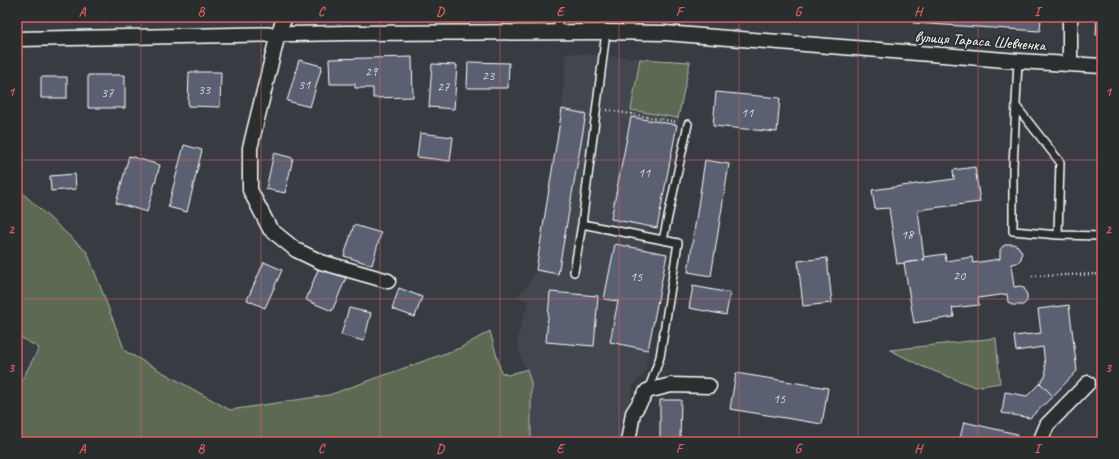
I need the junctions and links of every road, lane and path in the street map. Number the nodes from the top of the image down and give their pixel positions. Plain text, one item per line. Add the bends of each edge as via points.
1 (286, 17) edge
2 (558, 17) edge
3 (1070, 17) edge
4 (558, 32) junction
5 (606, 32) junction
6 (278, 34) junction
7 (17, 39) edge
8 (1018, 61) junction
9 (1070, 64) junction
10 (1102, 66) edge
11 (1016, 106) junction
12 (597, 108) junction
13 (688, 124) joint
14 (582, 224) junction
15 (1058, 235) junction
16 (1102, 236) edge
17 (663, 240) junction
18 (574, 272) dead end
19 (1102, 274) edge
20 (1032, 276) dead end
21 (388, 281) dead end
22 (1088, 383) dead end
23 (709, 386) dead end
24 (648, 391) junction
25 (628, 442) edge
26 (1040, 442) edge

1 - 6 street
2 - 4 lane
3 - 9 street
4 - 5 street, вулиця Тараса Шевченка
4 - 6 street, вулиця Тараса Шевченка
5 - 8 street, вулиця Тараса Шевченка via 665,34
5 - 12 lane
6 - 7 street, вулиця Тараса Шевченка
6 - 21 street via 250,148 250,190 270,229 296,250 321,262
8 - 9 street, вулиця Тараса Шевченка
8 - 11 lane
9 - 10 street, вулиця Тараса Шевченка
11 - 15 lane via 1060,162
11 - 15 lane via 1013,231
12 - 13 path
12 - 14 lane
13 - 17 lane
14 - 17 lane
14 - 18 lane
15 - 16 lane
17 - 24 lane via 678,243 660,357
19 - 20 path
22 - 26 street via 1047,425
23 - 24 street via 671,385
24 - 25 street via 633,414

